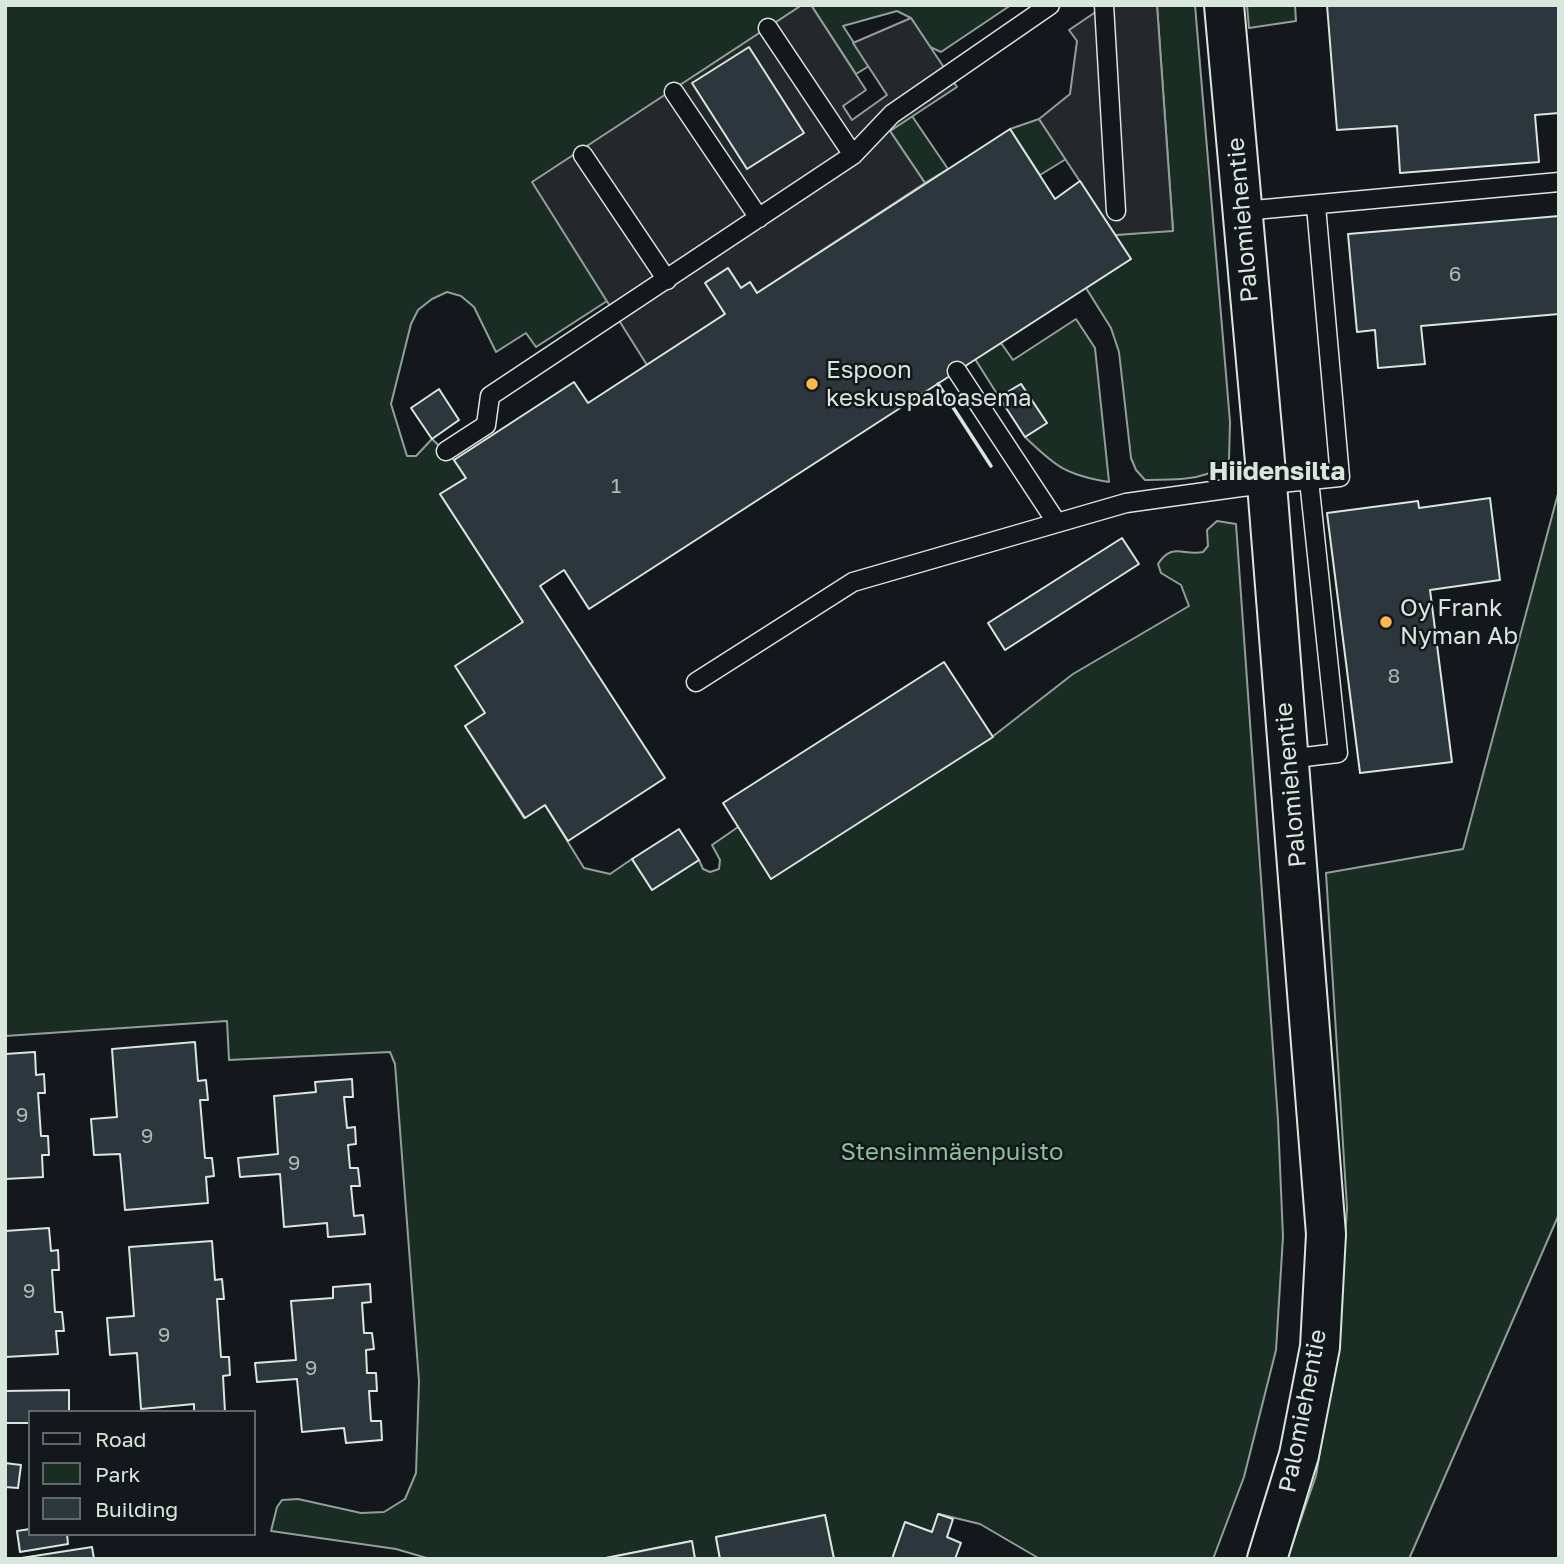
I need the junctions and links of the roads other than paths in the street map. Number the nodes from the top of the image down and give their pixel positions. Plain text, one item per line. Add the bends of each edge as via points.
1 (1050, 5) edge
2 (1104, 5) edge
3 (1224, 5) edge
4 (768, 28) dead end
5 (674, 92) dead end
6 (583, 155) dead end
7 (853, 155) junction
8 (1559, 181) edge
9 (1316, 206) junction
10 (1116, 211) dead end
11 (1242, 211) junction
12 (759, 218) junction
13 (667, 280) junction
14 (957, 371) dead end
15 (446, 451) dead end
16 (1308, 480) junction
17 (1267, 484) junction
18 (1057, 523) junction
19 (696, 682) dead end
20 (1288, 759) junction
21 (1267, 1559) edge

1 - 7 lane via 892,114
2 - 10 lane
3 - 11 street, Palomiehentie
4 - 7 lane
5 - 12 lane
6 - 13 lane
7 - 12 lane
8 - 9 lane
9 - 11 lane
9 - 16 lane via 1340,477
11 - 17 street, Palomiehentie
12 - 13 lane
13 - 15 lane via 489,396 486,425
14 - 18 lane
16 - 17 lane
16 - 20 lane via 1338,753
17 - 18 lane via 1126,503
17 - 20 street, Palomiehentie
18 - 19 lane via 853,582
20 - 21 street, Palomiehentie via 1326,1234 1320,1347 1299,1455

